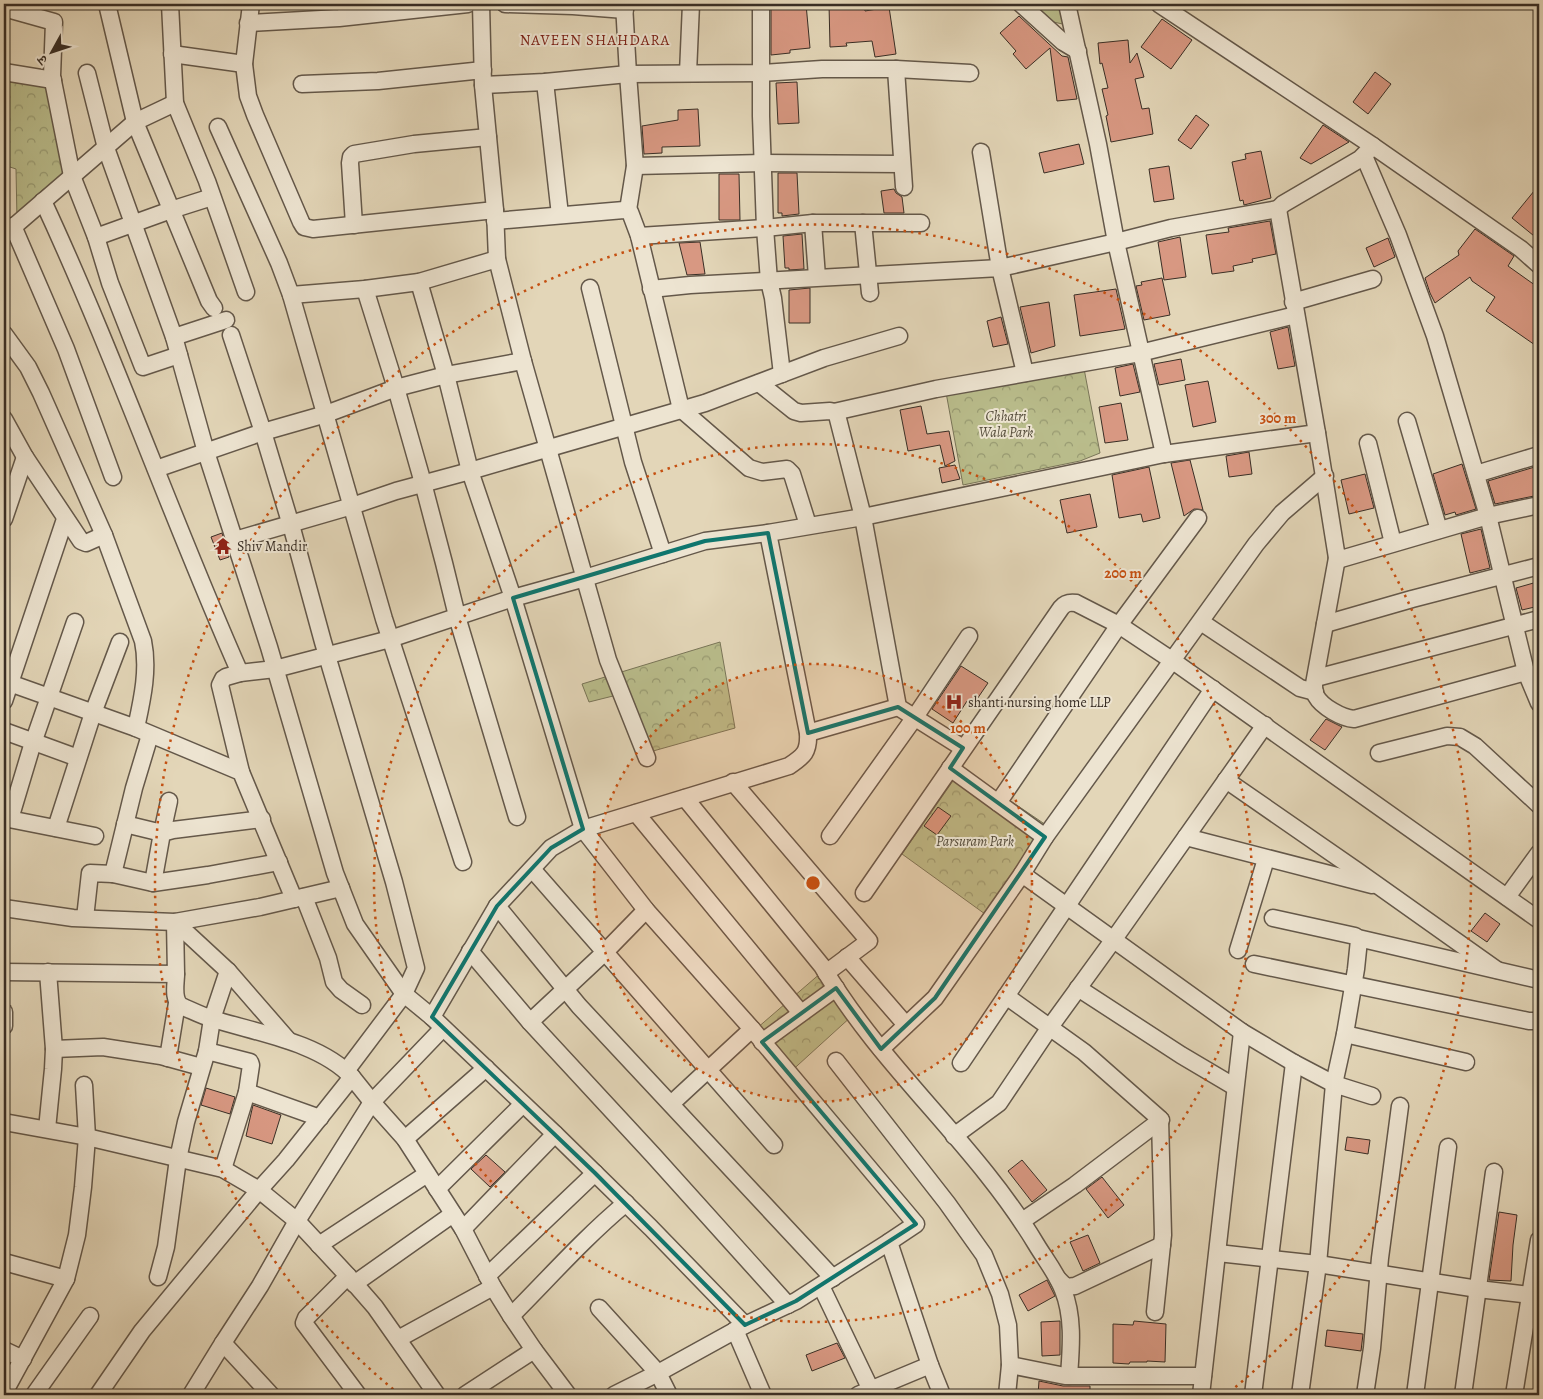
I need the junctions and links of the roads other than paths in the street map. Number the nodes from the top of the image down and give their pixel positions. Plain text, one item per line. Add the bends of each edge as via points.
1 (107, 4) edge
2 (170, 4) edge
3 (251, 4) edge
4 (468, 4) edge
5 (481, 4) edge
6 (505, 4) edge
7 (690, 4) edge
8 (761, 4) edge
9 (1021, 4) edge
10 (1067, 4) edge
11 (1159, 4) edge
12 (625, 7) edge
13 (4, 8) edge
14 (248, 24) junction
15 (1078, 51) junction
16 (172, 54) junction
17 (244, 64) junction
18 (896, 69) junction
19 (4, 72) edge
20 (87, 73) dead end
21 (688, 73) junction
22 (761, 73) junction
23 (970, 73) dead end
24 (628, 74) junction
25 (483, 78) junction
26 (53, 80) junction
27 (544, 82) junction
28 (302, 84) dead end
29 (175, 103) junction
30 (135, 122) junction
31 (218, 127) dead end
32 (488, 137) junction
33 (106, 148) junction
34 (1369, 151) junction
35 (980, 152) dead end
36 (763, 163) junction
37 (901, 164) junction
38 (635, 166) junction
39 (72, 176) junction
40 (904, 187) dead end
41 (212, 197) junction
42 (43, 201) junction
43 (1278, 209) junction
44 (170, 210) junction
45 (628, 210) junction
46 (560, 215) junction
47 (495, 216) junction
48 (813, 223) junction
49 (863, 223) junction
50 (921, 223) dead end
51 (133, 224) junction
52 (354, 225) junction
53 (765, 228) junction
54 (9, 230) edge
55 (639, 236) junction
56 (96, 237) junction
57 (1116, 242) junction
58 (497, 259) junction
59 (1539, 265) edge
60 (1000, 268) junction
61 (869, 276) junction
62 (817, 277) junction
63 (1374, 279) dead end
64 (769, 281) junction
65 (419, 282) junction
66 (590, 288) dead end
67 (365, 289) junction
68 (651, 289) junction
69 (246, 292) dead end
70 (870, 293) dead end
71 (291, 295) junction
72 (214, 308) dead end
73 (1295, 309) junction
74 (4, 334) edge
75 (899, 336) dead end
76 (174, 337) junction
77 (1140, 352) junction
78 (179, 355) junction
79 (523, 361) junction
80 (1025, 373) junction
81 (782, 374) junction
82 (446, 375) junction
83 (760, 383) junction
84 (396, 388) junction
85 (681, 409) junction
86 (834, 412) junction
87 (326, 414) junction
88 (4, 419) edge
89 (1408, 421) dead end
90 (625, 426) junction
91 (263, 432) junction
92 (1317, 433) junction
93 (1368, 442) dead end
94 (547, 448) junction
95 (206, 452) junction
96 (1164, 454) junction
97 (1539, 454) edge
98 (25, 457) junction
99 (156, 468) junction
100 (470, 472) junction
101 (1476, 474) junction
102 (1325, 476) junction
103 (113, 477) dead end
104 (423, 483) junction
105 (1539, 505) edge
106 (352, 506) junction
107 (1488, 516) junction
108 (863, 518) junction
109 (1198, 518) dead end
110 (4, 519) edge
111 (65, 519) junction
112 (290, 524) junction
113 (808, 525) junction
114 (1439, 530) junction
115 (768, 533) junction
116 (104, 535) junction
117 (235, 540) junction
118 (1393, 543) junction
119 (663, 554) junction
120 (1337, 558) junction
121 (1539, 566) edge
122 (1502, 576) junction
123 (585, 578) junction
124 (513, 598) junction
125 (457, 618) junction
126 (1539, 618) edge
127 (74, 622) dead end
128 (1200, 622) junction
129 (1325, 624) junction
130 (1119, 625) junction
131 (1515, 625) junction
132 (969, 636) dead end
133 (390, 639) junction
134 (120, 642) dead end
135 (328, 656) junction
136 (1173, 661) junction
137 (275, 669) junction
138 (1526, 672) junction
139 (240, 673) junction
140 (7, 682) edge
141 (1315, 685) junction
142 (1214, 689) junction
143 (49, 697) junction
144 (4, 701) edge
145 (1539, 703) edge
146 (898, 707) junction
147 (93, 713) junction
148 (915, 718) junction
149 (1265, 725) junction
150 (4, 731) edge
151 (143, 731) junction
152 (808, 733) junction
153 (34, 742) junction
154 (963, 748) junction
155 (1379, 753) dead end
156 (78, 758) junction
157 (647, 758) dead end
158 (950, 768) junction
159 (241, 772) junction
160 (1226, 780) junction
161 (733, 782) junction
162 (685, 798) junction
163 (170, 801) dead end
164 (998, 803) junction
165 (1539, 806) edge
166 (636, 813) junction
167 (517, 817) dead end
168 (7, 819) edge
169 (262, 819) junction
170 (125, 824) junction
171 (56, 828) junction
172 (583, 829) junction
173 (162, 833) junction
174 (95, 836) dead end
175 (830, 836) dead end
176 (1046, 837) junction
177 (1186, 837) junction
178 (1539, 853) edge
179 (1266, 859) junction
180 (279, 862) junction
181 (463, 862) dead end
182 (532, 869) junction
183 (113, 874) junction
184 (1022, 874) junction
185 (153, 883) junction
186 (341, 888) junction
187 (1381, 888) junction
188 (864, 893) dead end
189 (1507, 897) junction
190 (299, 898) junction
191 (497, 906) junction
192 (1068, 907) junction
193 (4, 908) edge
194 (646, 910) junction
195 (85, 918) junction
196 (1273, 918) dead end
197 (1539, 920) edge
198 (175, 922) junction
199 (1358, 938) junction
200 (1114, 939) junction
201 (1238, 950) dead end
202 (470, 951) junction
203 (605, 952) junction
204 (847, 957) junction
205 (1254, 964) dead end
206 (1497, 970) junction
207 (228, 971) junction
208 (4, 972) edge
209 (48, 972) junction
210 (826, 973) junction
211 (176, 974) junction
212 (1539, 980) edge
213 (1354, 986) junction
214 (565, 988) junction
215 (836, 988) junction
216 (1078, 988) junction
217 (404, 994) junction
218 (1006, 996) junction
219 (177, 1003) junction
220 (362, 1005) dead end
221 (4, 1012) edge
222 (801, 1013) junction
223 (212, 1019) junction
224 (1539, 1021) edge
225 (530, 1022) junction
226 (438, 1023) junction
227 (906, 1025) junction
228 (4, 1026) edge
229 (1050, 1027) junction
230 (1242, 1032) junction
231 (1346, 1034) junction
232 (757, 1035) junction
233 (289, 1041) junction
234 (54, 1049) junction
235 (880, 1049) junction
236 (207, 1051) junction
237 (168, 1058) junction
238 (836, 1061) dead end
239 (1466, 1062) dead end
240 (961, 1063) dead end
241 (1294, 1063) junction
242 (201, 1067) junction
243 (486, 1068) junction
244 (708, 1068) junction
245 (349, 1074) junction
246 (1334, 1084) junction
247 (84, 1085) dead end
248 (1236, 1087) junction
249 (247, 1092) junction
250 (1372, 1096) dead end
251 (372, 1102) junction
252 (523, 1104) junction
253 (671, 1104) junction
254 (1400, 1106) dead end
255 (320, 1118) junction
256 (1161, 1120) junction
257 (4, 1122) edge
258 (47, 1129) junction
259 (556, 1134) junction
260 (954, 1136) junction
261 (87, 1137) junction
262 (405, 1139) junction
263 (774, 1145) dead end
264 (1448, 1146) dead end
265 (178, 1159) junction
266 (222, 1169) junction
267 (595, 1172) junction
268 (1494, 1172) dead end
269 (427, 1174) junction
270 (437, 1189) junction
271 (259, 1190) junction
272 (626, 1203) junction
273 (453, 1214) junction
274 (297, 1221) junction
275 (1022, 1221) junction
276 (463, 1229) junction
277 (1539, 1240) edge
278 (889, 1242) junction
279 (319, 1245) junction
280 (1162, 1245) junction
281 (1218, 1253) junction
282 (1269, 1259) junction
283 (4, 1262) edge
284 (1318, 1264) junction
285 (1378, 1273) junction
286 (158, 1277) dead end
287 (66, 1279) junction
288 (1058, 1279) junction
289 (351, 1280) junction
290 (490, 1282) junction
291 (827, 1282) junction
292 (1430, 1282) junction
293 (1478, 1290) junction
294 (1535, 1296) edge
295 (788, 1305) junction
296 (599, 1308) dead end
297 (1155, 1312) dead end
298 (90, 1316) dead end
299 (511, 1316) junction
300 (740, 1328) junction
301 (398, 1339) junction
302 (222, 1343) junction
303 (4, 1350) edge
304 (534, 1350) junction
305 (23, 1360) junction
306 (930, 1365) junction
307 (1010, 1365) junction
308 (658, 1374) junction
309 (1069, 1376) junction
310 (1203, 1376) junction
311 (4, 1393) edge
312 (865, 1393) edge
313 (34, 1395) edge
314 (98, 1395) edge
315 (191, 1395) edge
316 (271, 1395) edge
317 (358, 1395) edge
318 (437, 1395) edge
319 (465, 1395) edge
320 (568, 1395) edge
321 (614, 1395) edge
322 (669, 1395) edge
323 (763, 1395) edge
324 (942, 1395) edge
325 (1007, 1395) edge
326 (1201, 1395) edge
327 (1253, 1395) edge
328 (1300, 1395) edge
329 (1365, 1395) edge
330 (1415, 1395) edge
331 (1463, 1395) edge
332 (1514, 1395) edge

1 - 30 street
2 - 16 street
3 - 14 street
4 - 14 street
5 - 25 street
6 - 12 street
7 - 21 street
8 - 22 street
9 - 15 street via 1063,42
10 - 15 street
11 - 34 street
12 - 24 street
13 - 26 street via 54,22
14 - 17 street
15 - 57 street
16 - 17 street
16 - 29 street
17 - 52 street via 248,96 304,227
18 - 22 street
18 - 23 street
18 - 37 street
19 - 26 street
20 - 33 street
21 - 22 street
21 - 24 street
22 - 36 street
24 - 27 street
24 - 38 street
25 - 27 street
25 - 28 street
25 - 32 street
26 - 39 street
27 - 46 street
29 - 30 street
29 - 41 street
30 - 33 street
30 - 44 street
31 - 71 street
32 - 47 street
32 - 52 street via 354,154 350,162
33 - 39 street
33 - 51 street
34 - 43 street
34 - 59 street via 1521,249
34 - 101 street via 1435,336
35 - 60 street
36 - 37 street
36 - 38 street
36 - 53 street
37 - 40 street
38 - 45 street
39 - 42 street
39 - 56 street
41 - 44 street
41 - 69 street
42 - 54 street
42 - 99 street
43 - 57 street via 1170,228
43 - 73 street
44 - 51 street
44 - 72 street
45 - 46 street
45 - 55 street
46 - 47 street
47 - 52 street
47 - 58 street
48 - 49 street
48 - 53 street
48 - 62 street
49 - 50 street
49 - 61 street
51 - 56 street
51 - 76 street
53 - 55 street
53 - 64 street
54 - 103 street via 66,349
55 - 68 street
56 - 78 street via 143,367
57 - 60 street
57 - 77 street
58 - 65 street
58 - 79 street
60 - 61 street
60 - 80 street
61 - 62 street
61 - 70 street
62 - 64 street
63 - 73 street
64 - 68 street
64 - 81 street
65 - 67 street
65 - 82 street
66 - 90 street
67 - 71 street
67 - 84 street
68 - 85 street
71 - 87 street
73 - 77 street
73 - 92 street
74 - 116 street via 28,367 41,393
75 - 81 street
76 - 78 street
76 - 91 street via 228,327
77 - 80 street
77 - 96 street
78 - 95 street
79 - 82 street
79 - 94 street
80 - 86 street
81 - 83 street
82 - 84 street
82 - 100 street
83 - 85 street
83 - 86 street via 794,411
84 - 87 street
84 - 104 street
85 - 90 street
85 - 113 street via 749,468 762,472 787,469 792,474
86 - 108 street
87 - 91 street
87 - 106 street
88 - 98 street
89 - 114 street
90 - 94 street
90 - 119 street via 633,462
91 - 95 street
91 - 112 street
92 - 96 street
92 - 102 street
93 - 118 street
94 - 100 street
94 - 123 street
95 - 99 street
95 - 117 street
96 - 108 street
97 - 101 street
98 - 110 street
98 - 111 street
99 - 139 street
100 - 104 street
100 - 124 street
101 - 107 street
102 - 120 street
102 - 128 street via 1268,528
104 - 106 street
104 - 125 street
105 - 107 street
106 - 112 street
106 - 133 street
107 - 114 street
107 - 122 street
108 - 113 street
108 - 146 street
109 - 130 street
111 - 116 street via 82,543
111 - 140 street
112 - 117 street
112 - 135 street
113 - 115 street
114 - 118 street
115 - 119 street via 705,541
115 - 152 street
116 - 151 street via 146,654
117 - 137 street
118 - 120 street
119 - 123 street
120 - 129 street
121 - 122 street
122 - 129 street
122 - 131 street
123 - 124 street
123 - 157 street via 608,660
124 - 125 street
124 - 172 street
125 - 133 street
125 - 167 street
126 - 131 street
127 - 143 street
128 - 136 street
128 - 141 street via 1300,688
129 - 141 street
130 - 136 street
130 - 154 street via 1076,603 1064,604
130 - 164 street
131 - 138 street
131 - 141 street
132 - 148 street
133 - 135 street
133 - 181 street
134 - 147 street
135 - 137 street
135 - 217 street via 416,968
136 - 142 street
136 - 176 street
137 - 139 street
137 - 186 street
138 - 141 street via 1354,719 1342,716 1321,702
138 - 145 street
139 - 159 street via 226,677 220,685
140 - 143 street
140 - 144 street
142 - 149 street
142 - 192 street
143 - 147 street
143 - 153 street
146 - 148 street
146 - 152 street
147 - 151 street
147 - 156 street
148 - 154 street
148 - 175 street
149 - 160 street
149 - 189 street
150 - 153 street
151 - 159 street
151 - 170 street
152 - 161 street via 809,745 804,754 789,766
153 - 156 street
153 - 168 street
154 - 158 street
155 - 165 street via 1447,736 1460,737 1475,746
156 - 171 street
158 - 164 street
158 - 188 street
159 - 169 street
160 - 177 street
160 - 187 street
161 - 162 street
161 - 204 street via 868,941
162 - 166 street
162 - 210 street
163 - 173 street
164 - 176 street
166 - 172 street
166 - 222 street
168 - 171 street
169 - 173 street
169 - 180 street
170 - 173 street
170 - 183 street
171 - 174 street
172 - 182 street via 551,848
172 - 194 street
173 - 185 street
176 - 184 street
177 - 179 street
177 - 200 street
178 - 189 street
179 - 187 street
179 - 201 street
180 - 185 street
180 - 190 street
182 - 191 street
182 - 203 street
183 - 185 street
183 - 195 street via 90,873
184 - 192 street
184 - 227 street via 935,998
186 - 190 street
186 - 217 street via 355,924
187 - 206 street
189 - 197 street
190 - 198 street
190 - 220 street via 328,958 334,982
191 - 202 street
191 - 214 street
192 - 200 street
192 - 218 street
193 - 195 street
194 - 203 street
194 - 232 street
195 - 198 street
196 - 199 street
198 - 207 street
198 - 211 street
199 - 206 street
199 - 213 street
200 - 216 street
200 - 230 street
202 - 225 street
202 - 226 street
203 - 214 street
203 - 244 street
204 - 210 street
204 - 227 street
205 - 213 street
206 - 212 street
207 - 223 street
207 - 233 street
208 - 209 street
209 - 211 street
209 - 234 street
210 - 215 street
211 - 219 street
213 - 224 street
213 - 231 street
214 - 225 street
214 - 253 street
215 - 222 street
215 - 235 street
216 - 229 street
216 - 248 street
217 - 226 street
217 - 245 street
218 - 229 street
218 - 240 street
219 - 223 street
219 - 237 street
221 - 228 street
222 - 232 street
223 - 233 street
223 - 236 street
225 - 295 street
226 - 243 street
226 - 251 street
227 - 235 street
229 - 256 street
229 - 260 street via 999,1103
230 - 241 street
230 - 248 street
231 - 239 street
231 - 246 street
232 - 244 street
232 - 278 street via 916,1224
233 - 245 street via 318,1054
234 - 237 street via 103,1047
234 - 258 street
235 - 260 street
236 - 242 street
236 - 249 street via 250,1062
237 - 242 street
238 - 307 street via 984,1255 1008,1325
241 - 246 street
241 - 282 street
242 - 265 street
243 - 252 street
243 - 262 street
244 - 253 street
244 - 263 street
245 - 251 street
245 - 255 street
246 - 250 street
246 - 284 street
247 - 261 street
248 - 281 street
249 - 255 street
249 - 266 street
251 - 262 street
251 - 274 street
252 - 259 street
252 - 270 street
253 - 291 street
254 - 285 street
255 - 271 street
256 - 275 street
256 - 280 street
257 - 258 street
258 - 261 street
259 - 267 street
259 - 276 street
260 - 275 street
261 - 265 street
261 - 287 street via 77,1235
262 - 269 street
264 - 292 street
265 - 266 street
265 - 286 street via 166,1247
266 - 271 street
267 - 272 street
267 - 290 street
268 - 293 street
269 - 270 street
269 - 279 street
270 - 273 street
271 - 274 street
271 - 314 street via 142,1331
272 - 299 street via 568,1256
272 - 300 street
273 - 276 street
273 - 289 street
274 - 279 street
274 - 302 street via 260,1286
275 - 288 street
276 - 290 street
277 - 294 street
278 - 291 street
278 - 306 street
279 - 289 street
280 - 288 street via 1075,1286 1066,1287
280 - 297 street
281 - 282 street
281 - 310 street
282 - 284 street
282 - 327 street
283 - 287 street
284 - 285 street
284 - 328 street
285 - 292 street
285 - 329 street
287 - 305 street
288 - 309 street via 1069,1313
289 - 301 street
289 - 317 street via 304,1323
290 - 299 street
290 - 301 street
291 - 295 street
291 - 312 street
292 - 293 street
292 - 330 street
293 - 294 street
293 - 331 street
294 - 332 street
295 - 300 street
296 - 308 street
298 - 313 street
299 - 304 street
300 - 308 street
300 - 323 street
301 - 318 street
302 - 315 street
302 - 316 street
303 - 305 street
304 - 319 street
304 - 320 street
305 - 311 street
306 - 312 street
306 - 324 street
307 - 309 street
307 - 325 street
308 - 321 street
308 - 322 street
309 - 310 street
310 - 326 street

